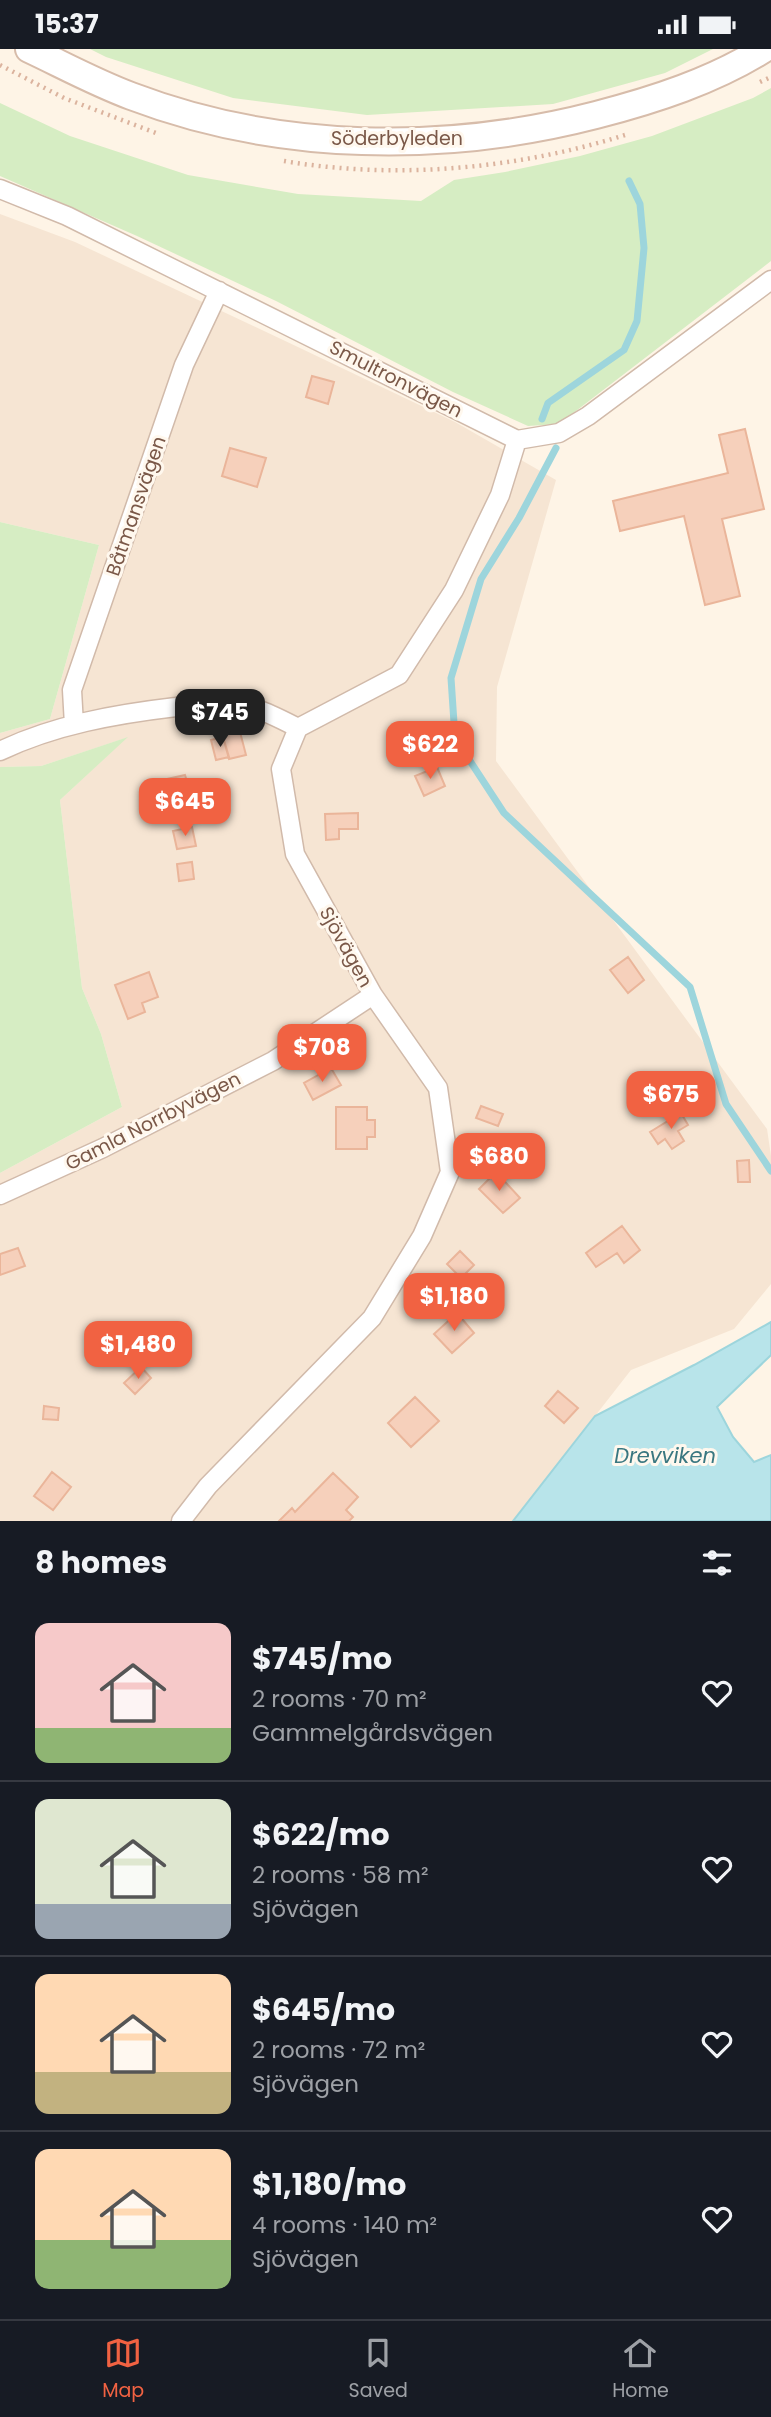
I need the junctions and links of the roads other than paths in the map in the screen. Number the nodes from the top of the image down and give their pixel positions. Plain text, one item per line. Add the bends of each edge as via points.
1 (29, 49) edge
2 (764, 49) edge
3 (0, 189) edge
4 (771, 281) edge
5 (219, 291) junction
6 (517, 440) junction
7 (74, 725) junction
8 (298, 728) junction
9 (0, 751) edge
10 (373, 995) junction
11 (0, 1195) edge
12 (181, 1521) edge

1 - 2 street, Söderbyleden via 131,96 181,112 302,138 362,141 472,138 580,119 693,84
3 - 5 street, Smultronvägen via 67,216
4 - 6 street via 588,416 559,433
5 - 6 street, Smultronvägen
5 - 7 street, Båtmansvägen via 184,365 72,690
6 - 8 street via 500,495 454,590 398,675
7 - 8 street via 219,702 260,708
7 - 9 street
8 - 10 street, Sjövägen via 281,769 295,854
10 - 11 street, Gamla Norrbyvägen via 273,1061
10 - 12 street, Sjövägen via 438,1088 450,1172 422,1236 372,1318 208,1486

